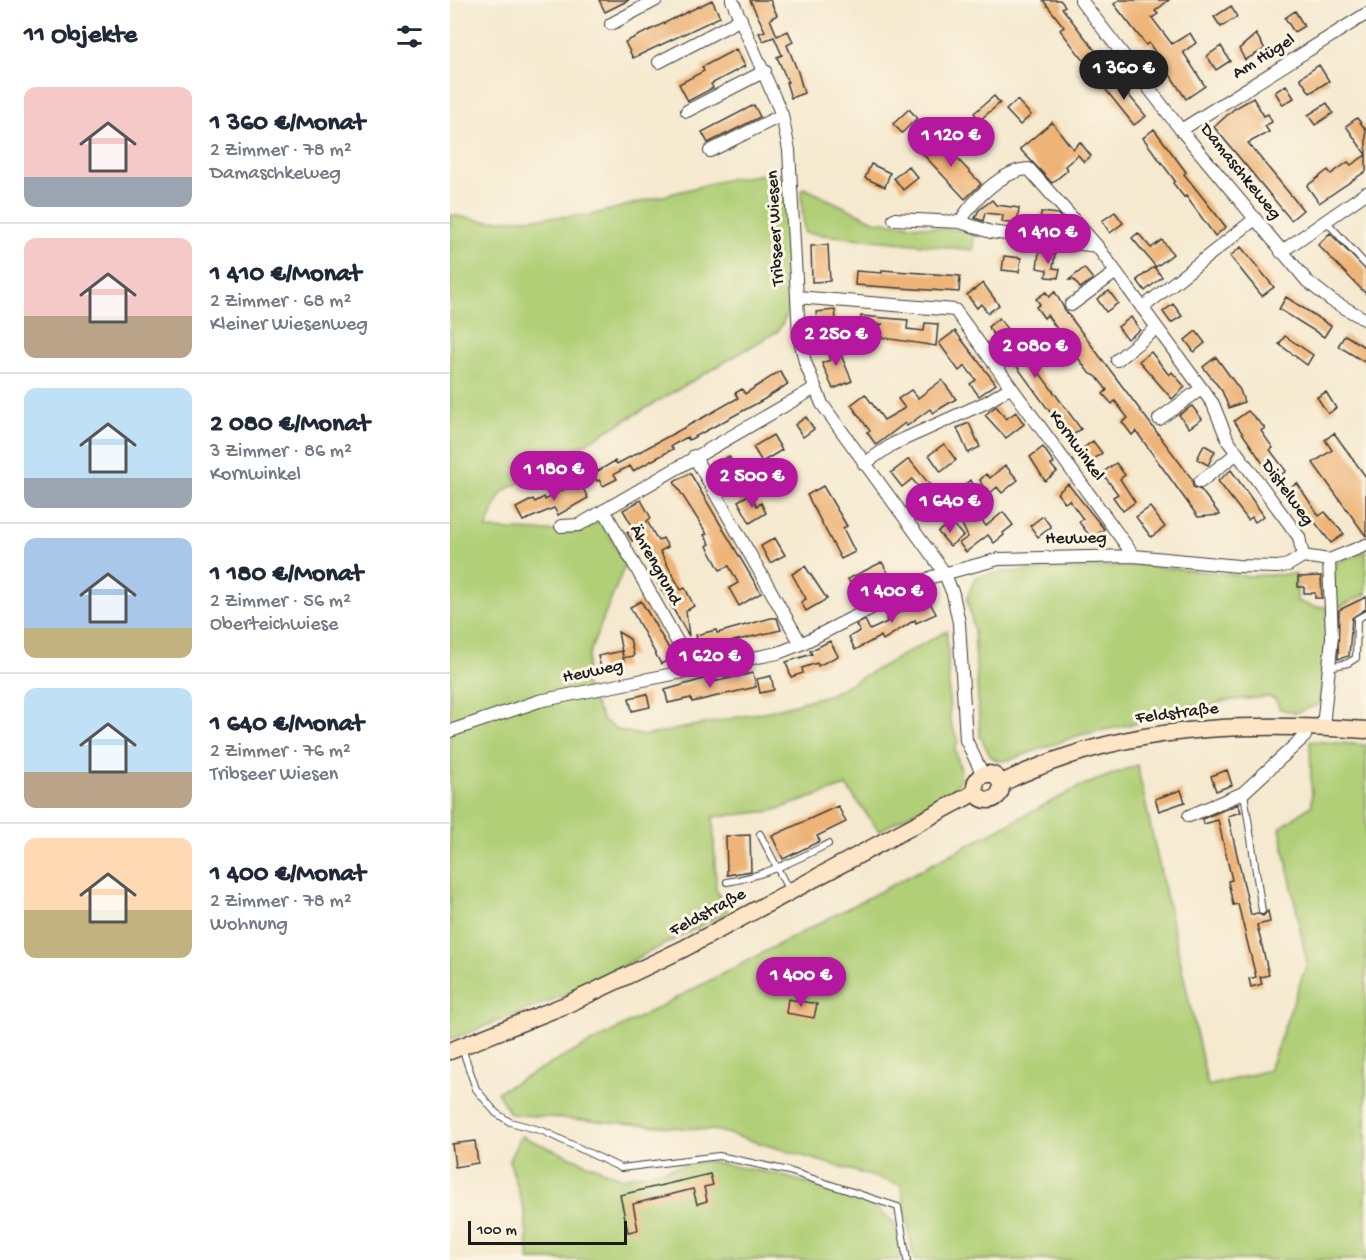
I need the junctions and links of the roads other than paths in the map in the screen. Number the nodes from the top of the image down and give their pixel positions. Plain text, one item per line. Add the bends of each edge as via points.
1 (656, 0) edge
2 (732, 0) edge
3 (1081, 0) edge
4 (1366, 14) edge
5 (741, 19) junction
6 (611, 24) dead end
7 (659, 62) dead end
8 (765, 72) junction
9 (687, 111) dead end
10 (782, 115) junction
11 (1181, 130) junction
12 (710, 151) dead end
13 (1366, 192) edge
14 (894, 219) dead end
15 (1255, 219) junction
16 (1326, 220) junction
17 (960, 222) junction
18 (1097, 246) junction
19 (1281, 252) junction
20 (1366, 264) edge
21 (1116, 272) junction
22 (797, 297) junction
23 (1071, 305) dead end
24 (1142, 308) junction
25 (1366, 320) edge
26 (1157, 328) junction
27 (1117, 360) dead end
28 (1011, 387) junction
29 (815, 388) junction
30 (1201, 389) junction
31 (1159, 419) dead end
32 (1236, 454) junction
33 (694, 456) junction
34 (864, 464) junction
35 (1200, 482) dead end
36 (604, 510) junction
37 (561, 526) dead end
38 (1366, 545) edge
39 (1134, 556) junction
40 (1303, 556) junction
41 (1329, 560) junction
42 (944, 573) junction
43 (1366, 614) edge
44 (801, 644) junction
45 (1330, 667) junction
46 (693, 670) junction
47 (1314, 727) junction
48 (1366, 730) edge
49 (450, 731) edge
50 (983, 775) junction
51 (1001, 784) junction
52 (976, 792) junction
53 (1243, 793) junction
54 (1188, 816) dead end
55 (760, 834) dead end
56 (828, 844) dead end
57 (778, 869) junction
58 (727, 882) dead end
59 (789, 892) junction
60 (1262, 911) dead end
61 (456, 1049) edge
62 (907, 1260) edge

1 - 6 street
2 - 5 street, Tribseer Wiesen
3 - 11 street, Damaschkeweg
4 - 11 street, Am Hügel
5 - 7 street
5 - 8 street, Tribseer Wiesen
8 - 9 street
8 - 10 street, Tribseer Wiesen
10 - 12 street
10 - 22 street, Tribseer Wiesen via 789,150
11 - 15 street, Damaschkeweg
13 - 16 street
14 - 17 street
15 - 19 street, Damaschkeweg
15 - 24 street
16 - 19 street
16 - 20 lane
17 - 18 street via 991,232
17 - 18 street, Distelweg via 986,192 1022,169 1029,169
18 - 21 street, Distelweg
19 - 25 street, Damaschkeweg via 1307,282
21 - 23 street
21 - 24 street, Distelweg
22 - 28 street, Kornwinkel via 955,310
22 - 29 street, Tribseer Wiesen via 799,335
24 - 26 street, Distelweg
26 - 27 street
26 - 30 street, Distelweg
28 - 34 street via 987,402 893,444
28 - 39 street, Kornwinkel
29 - 33 street
29 - 34 street, Tribseer Wiesen
30 - 31 street
30 - 32 street, Distelweg via 1213,404
32 - 35 street, Distelweg
32 - 40 street, Distelweg via 1299,537
33 - 36 street
33 - 44 street
34 - 42 street, Tribseer Wiesen
36 - 37 street via 579,525
36 - 46 street, Ährengrund
38 - 41 street
39 - 40 street, Heuweg via 1258,567 1288,565
39 - 42 street, Heuweg via 999,560
40 - 41 street, Heuweg
41 - 45 street
42 - 44 street, Heuweg
42 - 50 street, Tribseer Wiesen via 959,623 966,740
43 - 45 lane via 1357,619 1356,658
44 - 46 street, Heuweg via 778,653
45 - 47 street
46 - 49 street, Heuweg via 538,701
47 - 48 main road, Feldstraße
47 - 51 main road, Feldstraße via 1205,729 1126,739 1080,751
47 - 53 street
50 - 51 main road via 992,774
50 - 52 main road via 976,780
51 - 52 main road, Feldstraße via 994,799 981,799
52 - 59 main road, Feldstraße
53 - 54 street
53 - 60 lane
55 - 57 lane
56 - 57 lane
57 - 58 lane
57 - 59 lane
59 - 61 main road, Feldstraße via 568,1004
61 - 62 lane via 477,1089 496,1113 621,1168 719,1156 789,1172 898,1207

